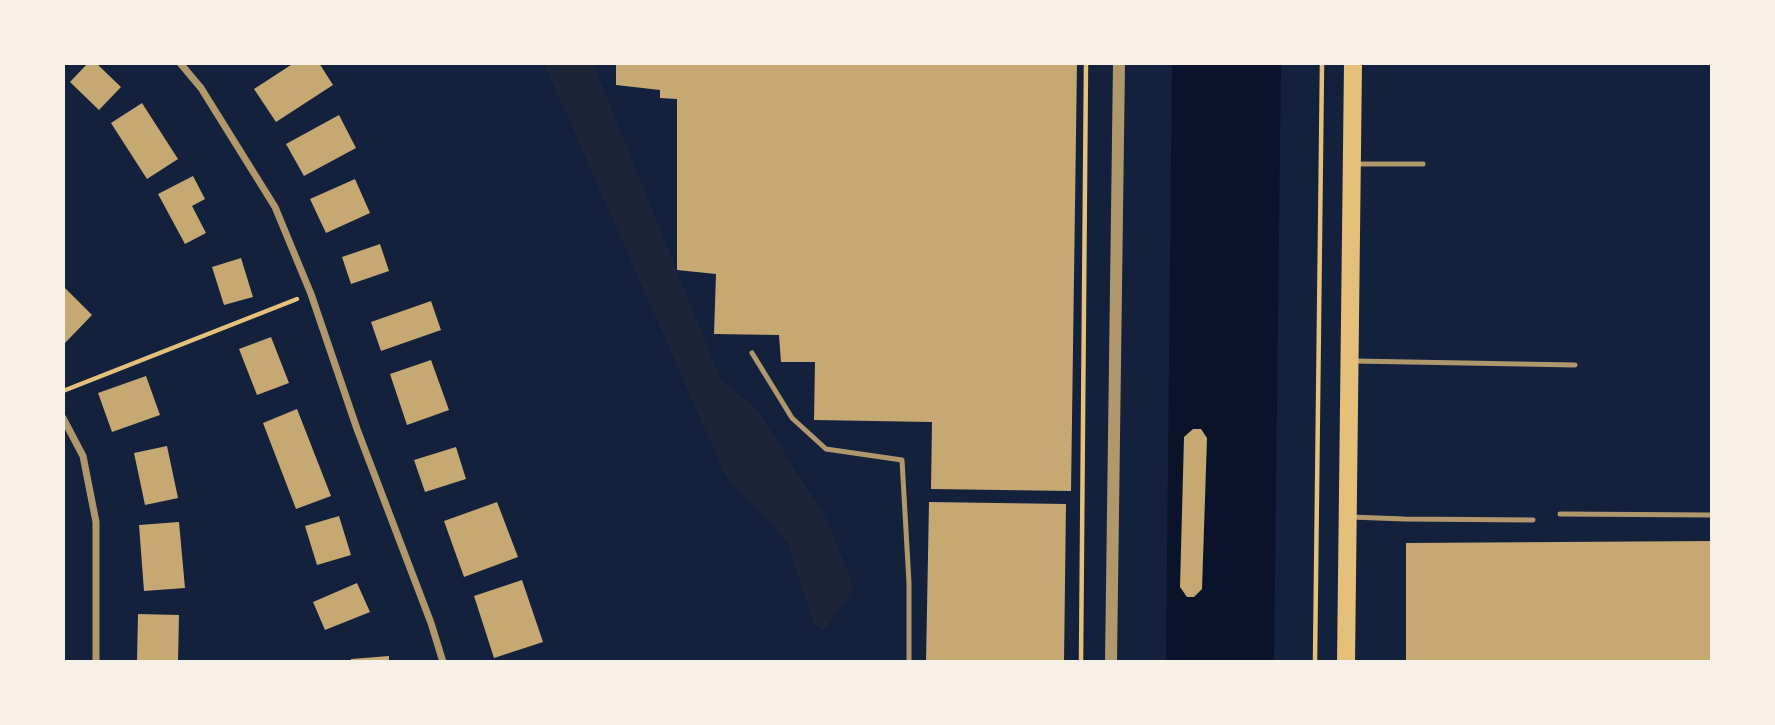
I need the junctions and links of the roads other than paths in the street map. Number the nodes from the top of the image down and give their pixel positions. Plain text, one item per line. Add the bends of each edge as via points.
1 (180, 63) edge
2 (1119, 63) edge
3 (1353, 63) edge
4 (1352, 164) junction
5 (1423, 164) dead end
6 (752, 353) dead end
7 (1349, 360) junction
8 (1575, 365) dead end
9 (63, 418) edge
10 (1560, 514) dead end
11 (1712, 515) edge
12 (1348, 517) junction
13 (1533, 520) dead end
14 (96, 662) edge
15 (443, 662) edge
16 (909, 662) edge
17 (1111, 662) edge
18 (1346, 662) edge

1 - 15 street via 275,208 311,294
2 - 17 street
3 - 4 main road
4 - 5 lane
4 - 7 main road
6 - 16 lane via 792,418 826,449 902,460
7 - 8 lane
7 - 12 main road
9 - 14 street via 83,456 96,522
10 - 11 lane
12 - 13 lane
12 - 18 main road

